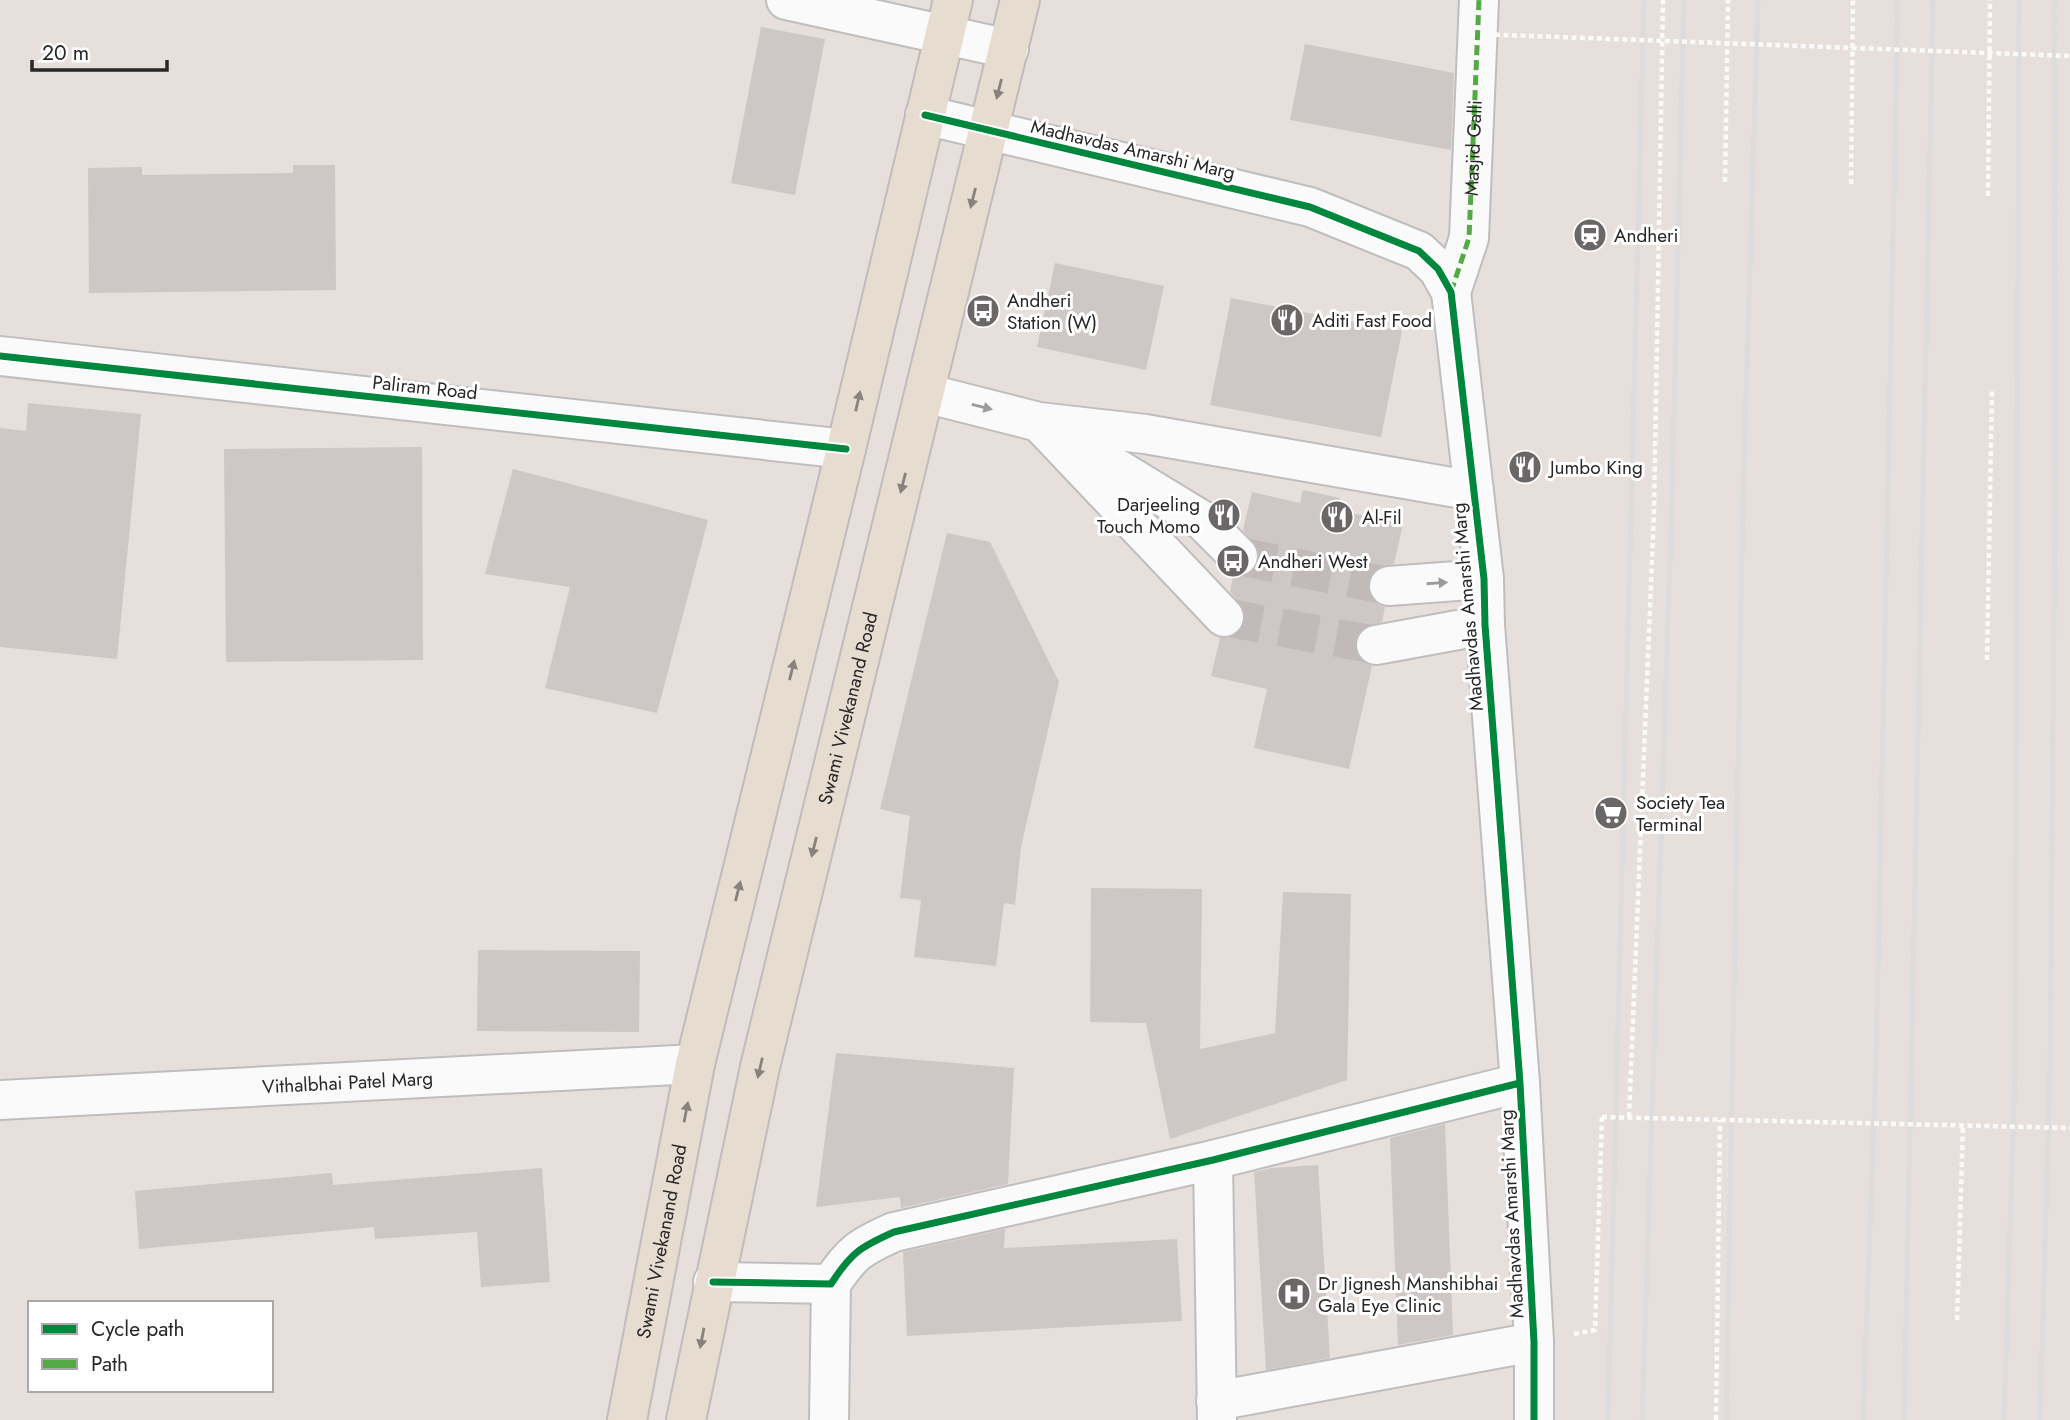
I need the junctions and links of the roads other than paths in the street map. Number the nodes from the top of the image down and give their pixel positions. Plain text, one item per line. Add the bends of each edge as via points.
1 (786, 0) edge
2 (953, 0) edge
3 (1020, 0) edge
4 (1479, 17) edge
5 (944, 37) junction
6 (1009, 49) junction
7 (925, 115) junction
8 (989, 131) junction
9 (1451, 292) junction
10 (0, 356) edge
11 (925, 393) junction
12 (1040, 422) junction
13 (846, 449) junction
14 (1474, 491) junction
15 (1238, 556) tunnel mouth
16 (1484, 579) junction
17 (1389, 586) tunnel mouth
18 (1224, 617) tunnel mouth
19 (1485, 625) junction
20 (1376, 645) tunnel mouth
21 (695, 1064) junction
22 (1520, 1083) junction
23 (0, 1100) edge
24 (1213, 1160) junction
25 (713, 1282) junction
26 (831, 1284) junction
27 (1534, 1342) junction
28 (1217, 1410) edge
29 (627, 1420) edge
30 (686, 1420) edge
31 (829, 1420) edge
32 (1534, 1420) edge

1 - 5 street
2 - 5 main road, Swami Vivekanand Road
3 - 6 main road, Swami Vivekanand Road
4 - 9 street, Masjid Galli via 1468,238
5 - 6 street
5 - 7 main road, Swami Vivekanand Road
6 -> 8 main road, Swami Vivekanand Road
7 - 8 street, Madhavdas Amarshi Marg
13 -> 7 main road, Swami Vivekanand Road
8 - 9 street, Madhavdas Amarshi Marg via 1310,207 1419,251
8 -> 11 main road, Swami Vivekanand Road
9 - 14 street, Madhavdas Amarshi Marg
10 - 13 street, Paliram Road
11 -> 12 street
11 -> 25 main road, Swami Vivekanand Road via 760,1067
12 - 14 street via 1145,434
12 - 15 street via 1203,522
12 - 18 street
21 -> 13 main road, Swami Vivekanand Road
14 - 16 street, Madhavdas Amarshi Marg
17 -> 16 street
16 - 19 street, Madhavdas Amarshi Marg
19 - 20 street
19 - 22 street, Madhavdas Amarshi Marg
21 - 23 street, Vithalbhai Patel Marg
29 -> 21 main road, Swami Vivekanand Road
22 - 24 street
22 - 27 street, Madhavdas Amarshi Marg
24 - 26 street via 894,1232 847,1259
24 - 28 street
25 - 26 street
25 -> 30 main road, Swami Vivekanand Road
26 - 31 street
27 - 28 street
27 - 32 street, Madhavdas Amarshi Marg

